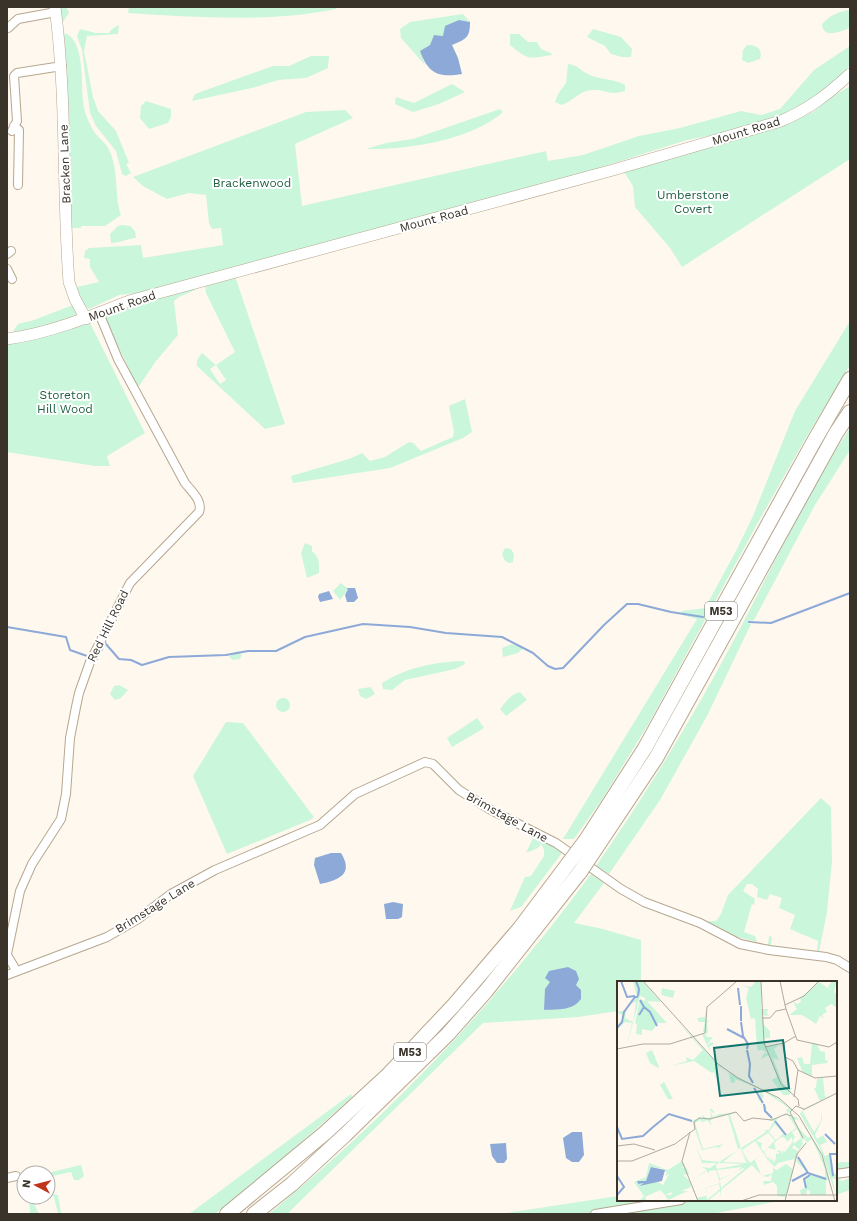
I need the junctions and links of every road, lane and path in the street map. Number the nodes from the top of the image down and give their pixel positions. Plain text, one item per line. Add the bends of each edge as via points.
1 (56, 9) edge
2 (8, 28) edge
3 (62, 66) junction
4 (850, 74) edge
5 (18, 185) dead end
6 (99, 313) junction
7 (86, 319) junction
8 (7, 339) edge
9 (850, 379) edge
10 (850, 412) edge
11 (591, 844) junction
12 (574, 868) junction
13 (7, 955) edge
14 (850, 968) edge
15 (16, 970) junction
16 (7, 975) edge
17 (850, 1172) edge
18 (837, 1174) edge
19 (16, 1176) dead end
20 (7, 1178) edge
21 (675, 1201) edge
22 (227, 1214) edge
23 (254, 1214) edge
24 (595, 1214) edge

1 - 2 street via 18,19
1 - 3 main road, Bracken Lane
3 - 5 street via 17,73 14,76 17,121 13,128 19,130
3 - 7 main road, Bracken Lane via 69,282
4 - 6 main road, Mount Road via 826,96 803,112 781,121 598,174 144,297
6 - 7 main road, Mount Road
6 - 13 street, Red Hill Road via 122,366 185,483 198,499 200,508 130,583 90,662 78,693 61,819 32,864 20,891
7 - 8 main road, Mount Road
9 - 11 highway, M53
10 - 11 highway, M53 via 656,758
11 - 12 highway, M53, bridge
12 - 22 highway, M53 via 547,894 459,999 387,1076 325,1133
12 - 23 highway, M53 via 486,991 448,1034 346,1135
13 - 15 street
14 - 15 street, Brimstage Lane via 826,957 740,944 700,923 644,902 621,889 556,843 491,810 459,790 433,764 425,762 355,794 320,825 215,870 170,894 138,919 107,937
15 - 16 street, Brimstage Lane
17 - 18 street
19 - 20 street
21 - 24 street

